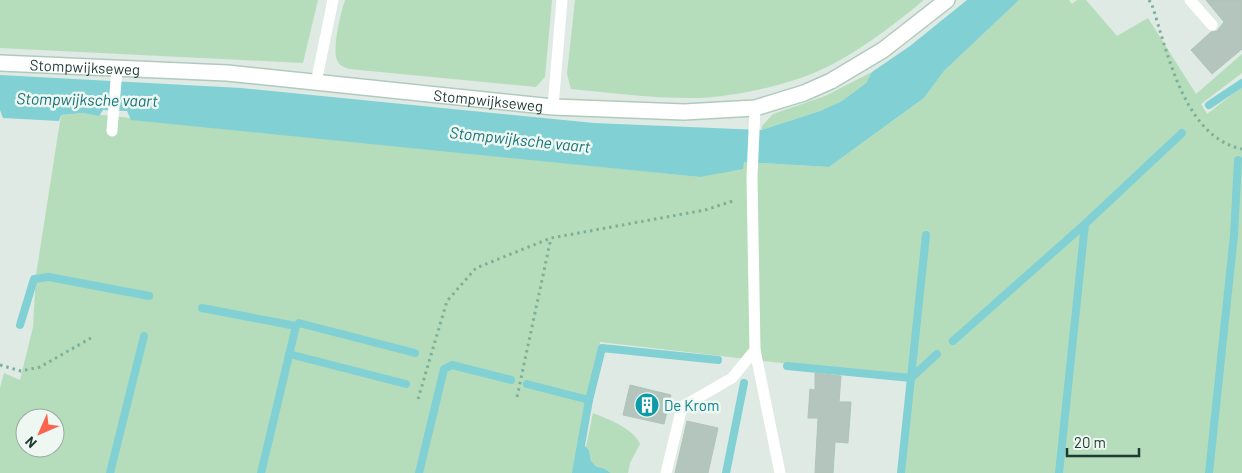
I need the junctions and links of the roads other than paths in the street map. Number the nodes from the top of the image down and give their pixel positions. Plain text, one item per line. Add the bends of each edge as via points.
1 (333, 0) edge
2 (562, 0) edge
3 (947, 0) edge
4 (1190, 0) edge
5 (1212, 25) dead end
6 (0, 63) edge
7 (116, 73) junction
8 (316, 83) junction
9 (553, 107) junction
10 (755, 108) junction
11 (112, 131) dead end
12 (755, 350) junction
13 (666, 473) edge
14 (780, 473) edge

1 - 8 lane
2 - 9 lane
3 - 10 street, Stompwijkseweg via 883,50 831,82
4 - 5 lane
6 - 7 street, Stompwijkseweg
7 - 8 street, Stompwijkseweg via 227,73
7 - 11 lane
8 - 9 street, Stompwijkseweg
9 - 10 street, Stompwijkseweg via 684,112
10 - 12 lane via 752,177
12 - 13 lane via 732,378 682,407
12 - 14 lane

